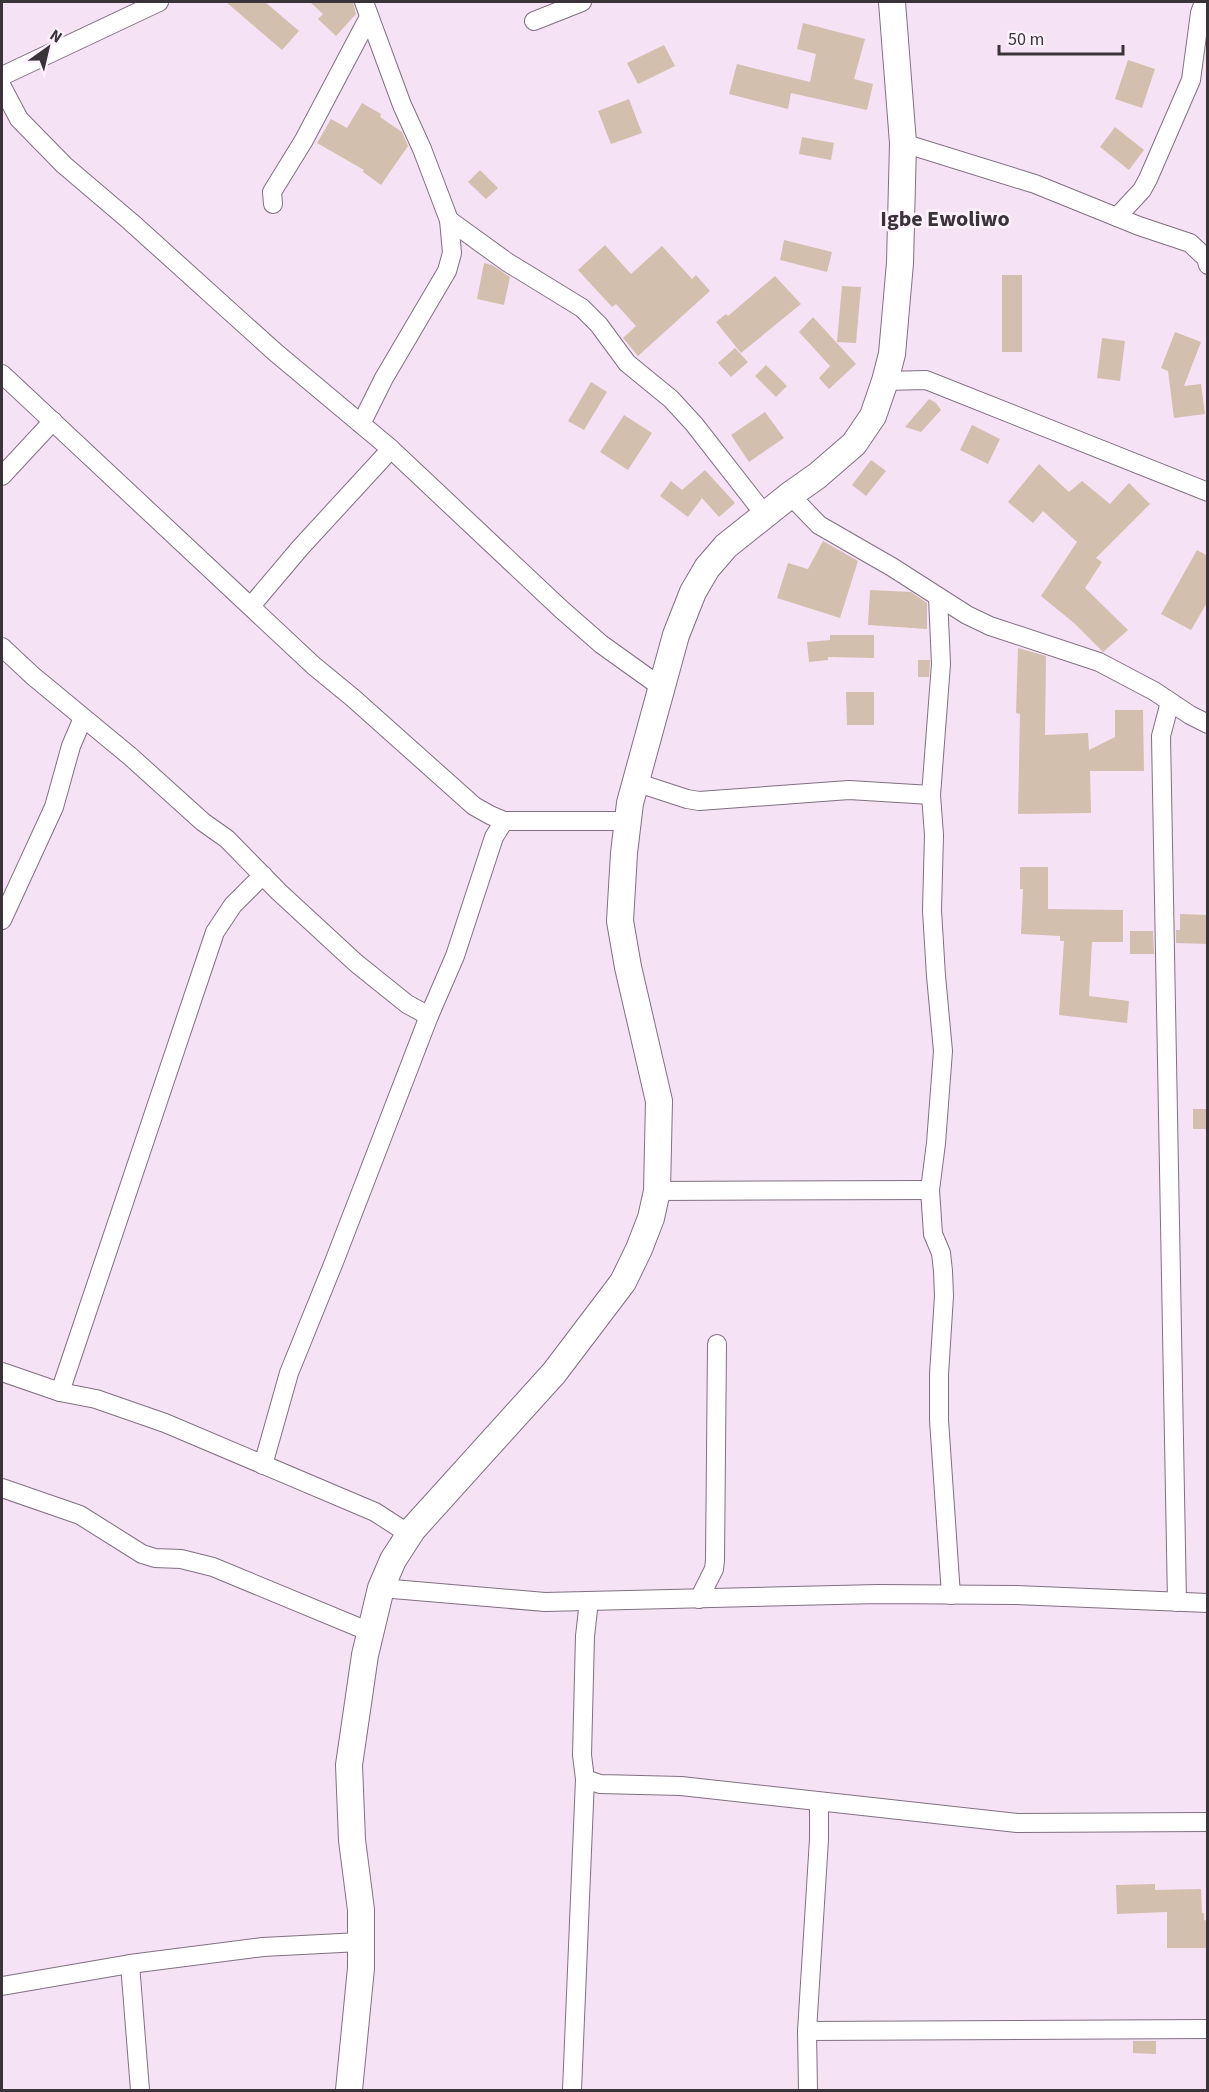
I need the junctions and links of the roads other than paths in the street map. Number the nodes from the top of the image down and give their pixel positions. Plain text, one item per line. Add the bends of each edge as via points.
1 (582, 2) edge
2 (892, 2) edge
3 (1204, 2) edge
4 (151, 3) edge
5 (366, 9) edge
6 (534, 21) dead end
7 (2, 76) edge
8 (2, 87) edge
9 (903, 143) junction
10 (273, 204) dead end
11 (1117, 217) junction
12 (449, 220) junction
13 (1208, 264) edge
14 (2, 374) edge
15 (885, 381) junction
16 (54, 421) junction
17 (361, 424) junction
18 (391, 449) junction
19 (2, 476) edge
20 (1208, 492) edge
21 (790, 495) junction
22 (765, 515) junction
23 (939, 597) junction
24 (251, 606) junction
25 (2, 647) edge
26 (662, 687) junction
27 (1170, 702) junction
28 (83, 718) junction
29 (1208, 724) edge
30 (635, 782) junction
31 (931, 795) junction
32 (504, 821) junction
33 (627, 821) junction
34 (263, 875) junction
35 (2, 920) edge
36 (429, 1016) junction
37 (930, 1190) junction
38 (657, 1191) junction
39 (717, 1344) dead end
40 (2, 1372) edge
41 (60, 1392) junction
42 (262, 1465) junction
43 (2, 1488) edge
44 (409, 1534) junction
45 (381, 1588) junction
46 (951, 1595) junction
47 (699, 1599) junction
48 (589, 1601) junction
49 (1177, 1602) junction
50 (1208, 1603) edge
51 (370, 1632) junction
52 (585, 1779) junction
53 (819, 1802) junction
54 (1208, 1822) edge
55 (360, 1942) junction
56 (130, 1964) junction
57 (2, 1986) edge
58 (1208, 2029) edge
59 (807, 2031) junction
60 (140, 2091) edge
61 (349, 2091) edge
62 (572, 2091) edge
63 (808, 2091) edge

1 - 6 street
2 - 9 street
3 - 11 street via 1191,80 1148,179
4 - 7 street
5 - 10 street via 304,140 272,192
5 - 12 street
8 - 17 street via 19,119 64,165
9 - 11 street via 1035,184
9 - 15 street via 900,263 892,354
11 - 13 street via 1190,243
12 - 17 street via 452,253 447,271
12 - 22 street via 507,262 582,308 627,363 671,399 694,424
14 - 16 street
15 - 20 street via 926,380
15 - 21 street via 873,416 854,444
16 - 19 street
16 - 24 street
17 - 18 street
18 - 24 street
18 - 26 street via 561,609 601,644
21 - 22 street
21 - 23 street via 819,525
22 - 26 street via 726,546 707,568 676,635
23 - 27 street via 990,626 1099,662
23 - 31 street via 941,664
24 - 32 street via 474,806
25 - 28 street
26 - 30 street
27 - 29 street
27 - 49 street via 1161,736
28 - 34 street via 227,839
28 - 35 street via 70,746 54,807
30 - 31 street via 699,801 849,790
30 - 33 street
31 - 37 street via 932,910 943,1051
32 - 33 street
32 - 36 street via 494,837 455,956
33 - 38 street via 620,921 659,1101
34 - 36 street via 370,975
34 - 41 street via 233,905 215,932
36 - 42 street via 289,1373
37 - 38 street
37 - 46 street via 933,1234 943,1271 939,1420
38 - 44 street via 651,1218 623,1282 554,1373
39 - 47 street via 715,1560
40 - 41 street
41 - 42 street via 96,1399 165,1423
42 - 44 street via 375,1512
43 - 51 street via 80,1515 142,1554 213,1567
44 - 45 street
45 - 48 street via 545,1602
45 - 51 street
46 - 47 street
46 - 49 street
47 - 48 street
48 - 52 street via 582,1755
49 - 50 street
51 - 55 street via 349,1765
52 - 53 street via 600,1784 681,1786
52 - 62 street
53 - 54 street via 1017,1822
53 - 59 street
55 - 56 street via 263,1947
55 - 61 street
56 - 57 street
56 - 60 street
58 - 59 street
59 - 63 street

